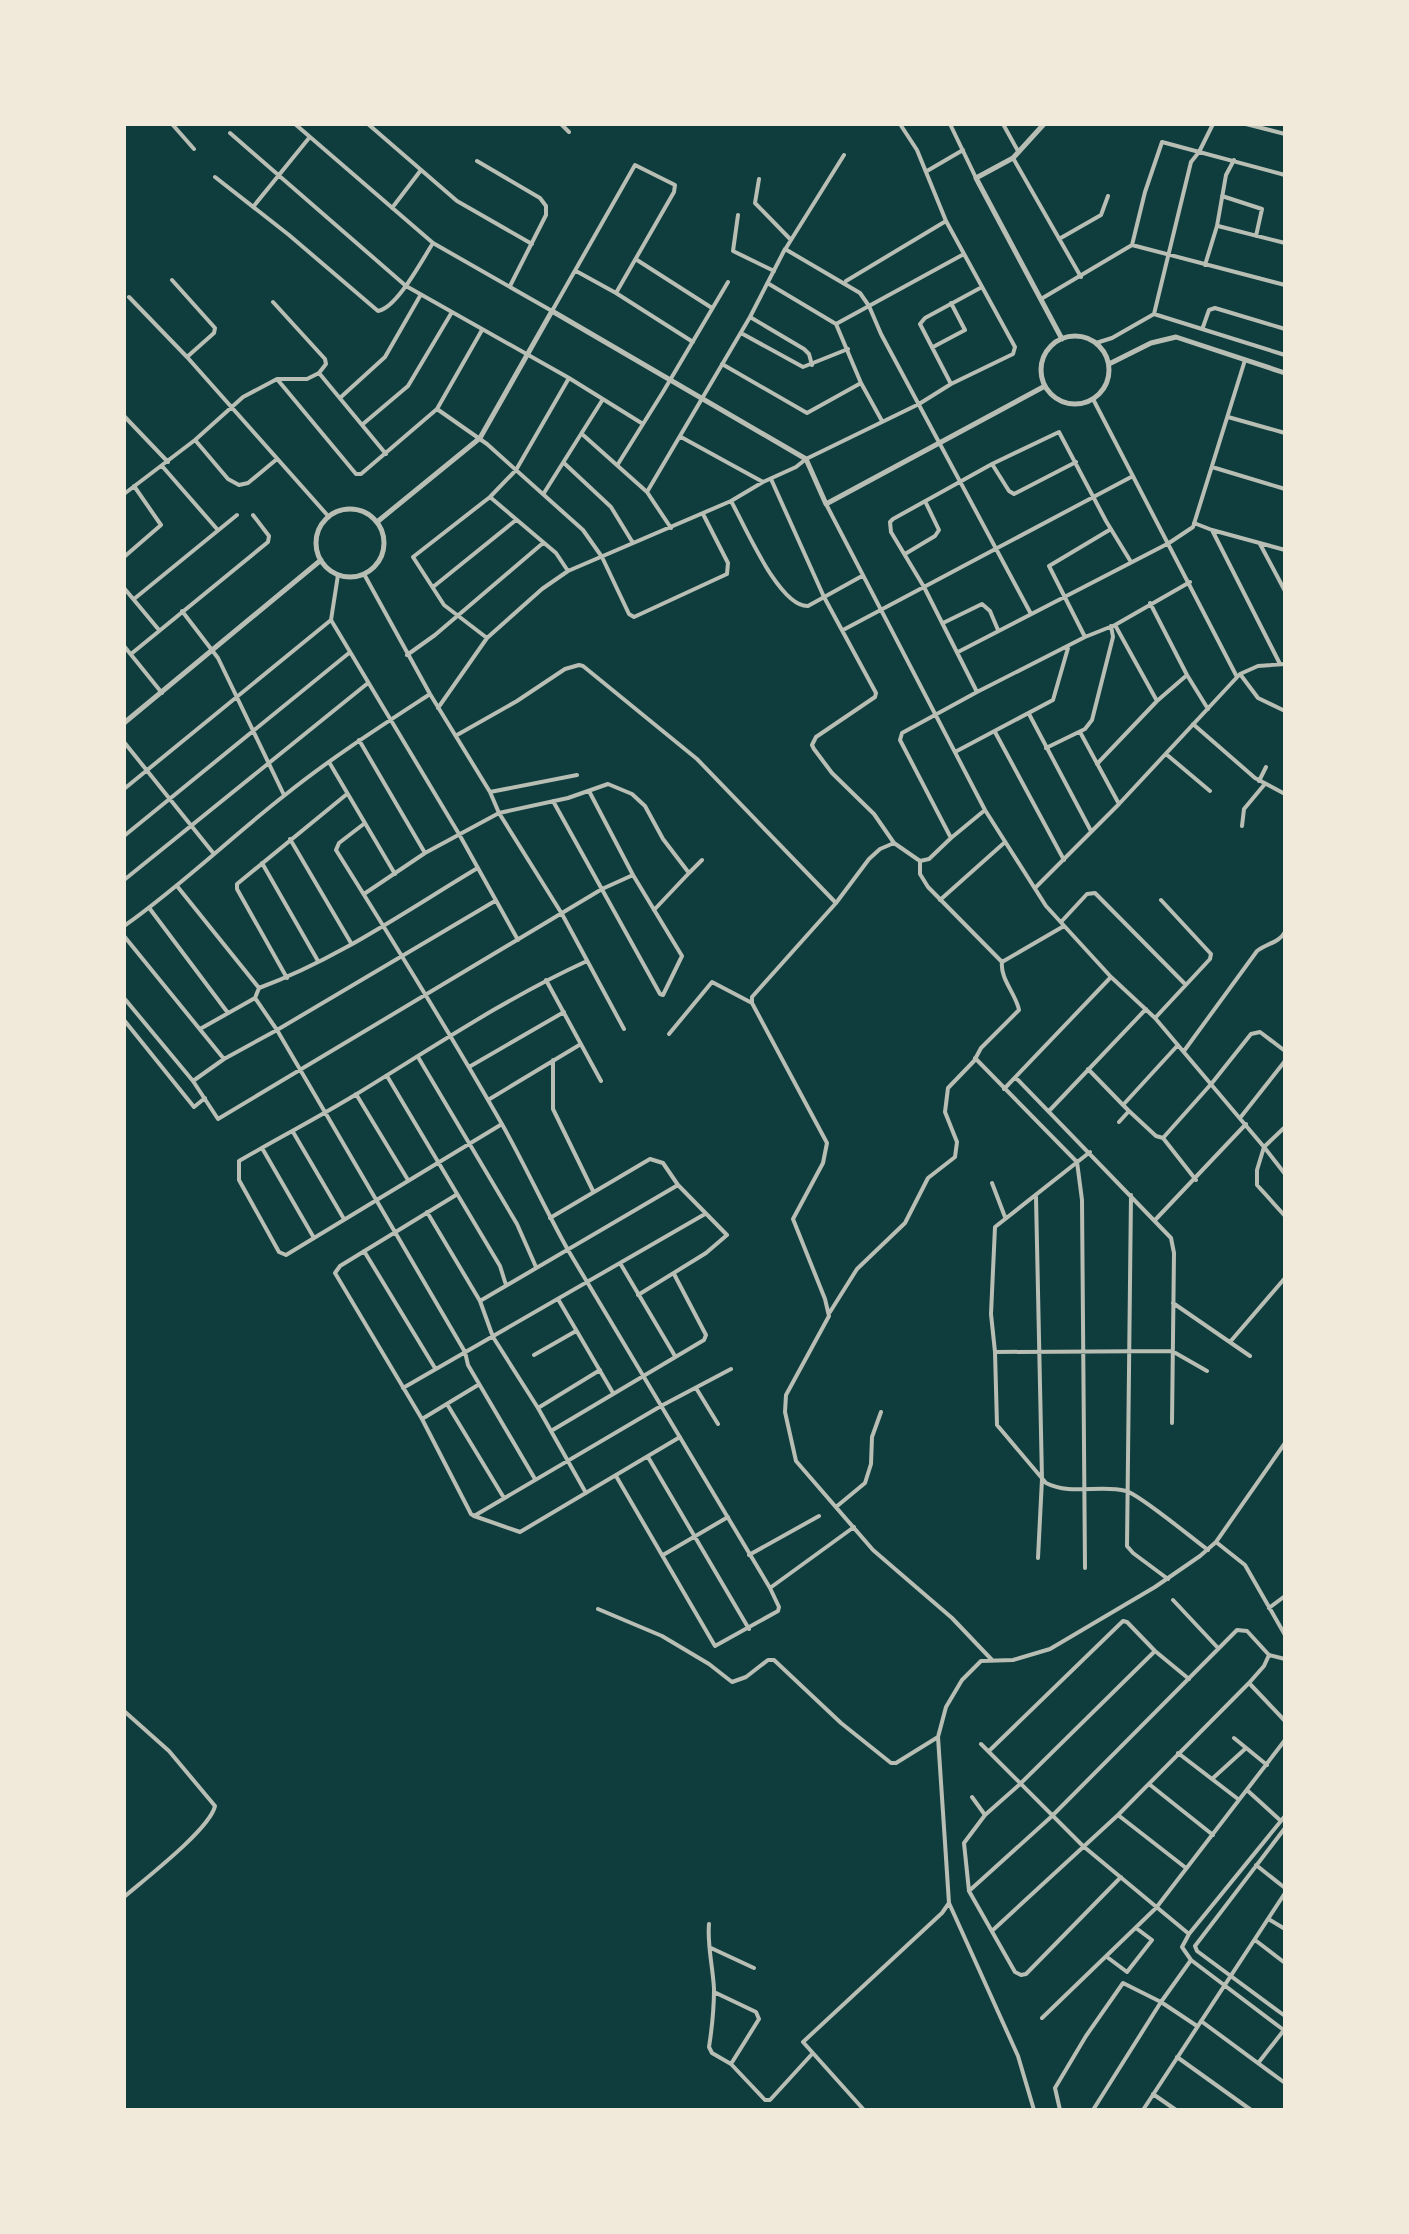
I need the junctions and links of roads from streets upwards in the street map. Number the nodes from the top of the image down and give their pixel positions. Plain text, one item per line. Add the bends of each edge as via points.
1 (172, 124) edge
2 (295, 124) edge
3 (368, 124) edge
4 (561, 124) edge
5 (900, 124) edge
6 (950, 124) edge
7 (1003, 124) edge
8 (1044, 124) edge
9 (1213, 124) edge
10 (1246, 124) edge
11 (569, 132) dead end
12 (230, 133) dead end
13 (1285, 134) edge
14 (309, 138) junction
15 (194, 149) dead end
16 (963, 150) junction
17 (1199, 152) junction
18 (1019, 153) junction
19 (844, 155) dead end
20 (1013, 158) junction
21 (1234, 160) junction
22 (477, 161) dead end
23 (421, 170) junction
24 (927, 171) junction
25 (277, 174) junction
26 (1285, 175) edge
27 (215, 177) dead end
28 (976, 178) junction
29 (759, 179) dead end
30 (1108, 196) dead end
31 (1222, 196) junction
32 (253, 207) junction
33 (392, 208) junction
34 (738, 215) dead end
35 (946, 221) junction
36 (1217, 226) junction
37 (1256, 236) junction
38 (1059, 239) junction
39 (791, 240) junction
40 (433, 243) junction
41 (1285, 243) edge
42 (532, 244) junction
43 (1132, 245) junction
44 (785, 249) junction
45 (964, 254) junction
46 (1169, 255) junction
47 (637, 260) junction
48 (1205, 265) junction
49 (575, 271) junction
50 (774, 271) junction
51 (1081, 277) junction
52 (172, 280) dead end
53 (728, 282) dead end
54 (845, 282) junction
55 (769, 284) junction
56 (1285, 285) edge
57 (406, 286) junction
58 (510, 286) junction
59 (982, 287) junction
60 (616, 293) junction
61 (420, 296) junction
62 (129, 297) dead end
63 (1041, 299) junction
64 (273, 302) dead end
65 (951, 303) junction
66 (869, 306) junction
67 (712, 308) junction
68 (552, 311) junction
69 (452, 312) junction
70 (1154, 314) junction
71 (750, 317) junction
72 (836, 324) junction
73 (1203, 327) junction
74 (1285, 329) edge
75 (482, 330) junction
76 (741, 333) junction
77 (1062, 339) junction
78 (693, 342) junction
79 (1096, 343) junction
80 (933, 347) junction
81 (848, 349) junction
82 (527, 354) junction
83 (1285, 355) edge
84 (187, 357) junction
85 (1245, 360) junction
86 (722, 364) junction
87 (1109, 364) junction
88 (812, 365) junction
89 (319, 373) junction
90 (1285, 373) edge
91 (569, 378) junction
92 (277, 379) junction
93 (670, 380) junction
94 (861, 383) junction
95 (951, 384) junction
96 (1045, 386) junction
97 (341, 397) junction
98 (603, 399) junction
99 (702, 399) junction
100 (1093, 399) junction
101 (919, 404) junction
102 (230, 407) junction
103 (437, 409) junction
104 (124, 416) edge
105 (1228, 417) junction
106 (882, 421) junction
107 (363, 424) junction
108 (643, 424) junction
109 (1285, 433) edge
110 (582, 434) junction
111 (681, 437) junction
112 (480, 438) junction
113 (195, 440) junction
114 (940, 443) junction
115 (386, 454) junction
116 (277, 459) junction
117 (806, 459) junction
118 (1076, 462) junction
119 (564, 463) junction
120 (165, 464) junction
121 (618, 464) junction
122 (992, 464) junction
123 (1212, 467) junction
124 (516, 470) junction
125 (1133, 476) junction
126 (771, 479) junction
127 (960, 481) junction
128 (763, 482) junction
129 (134, 486) junction
130 (1285, 489) edge
131 (647, 492) junction
132 (544, 493) junction
133 (124, 494) edge
134 (1094, 496) junction
135 (490, 497) junction
136 (731, 501) junction
137 (925, 501) junction
138 (826, 504) junction
139 (703, 514) junction
140 (237, 515) dead end
141 (253, 515) dead end
142 (329, 517) junction
143 (516, 520) junction
144 (377, 522) junction
145 (1194, 523) junction
146 (671, 528) junction
147 (217, 529) junction
148 (1111, 529) junction
149 (1212, 530) junction
150 (543, 543) junction
151 (633, 543) junction
152 (1169, 543) junction
153 (1259, 543) junction
154 (996, 549) junction
155 (1285, 550) edge
156 (905, 554) junction
157 (124, 557) edge
158 (602, 557) junction
159 (321, 560) junction
160 (1131, 562) junction
161 (568, 571) junction
162 (364, 574) junction
163 (338, 575) junction
164 (862, 576) junction
165 (1190, 582) junction
166 (433, 587) junction
167 (924, 587) junction
168 (124, 588) edge
169 (1285, 591) edge
170 (824, 597) junction
171 (1065, 598) junction
172 (134, 599) junction
173 (1150, 603) junction
174 (881, 609) junction
175 (182, 611) junction
176 (1031, 614) junction
177 (457, 615) junction
178 (331, 620) junction
179 (943, 623) junction
180 (1113, 625) junction
181 (159, 630) junction
182 (843, 630) junction
183 (998, 630) junction
184 (1085, 637) junction
185 (487, 638) junction
186 (124, 646) edge
187 (1068, 648) junction
188 (214, 651) junction
189 (958, 652) junction
190 (350, 653) junction
191 (131, 654) junction
192 (407, 655) junction
193 (1283, 664) edge
194 (1187, 675) junction
195 (1238, 676) junction
196 (368, 683) junction
197 (977, 692) junction
198 (162, 693) junction
199 (430, 694) junction
200 (236, 696) junction
201 (1157, 701) junction
202 (438, 708) junction
203 (1208, 709) junction
204 (1285, 711) edge
205 (937, 714) junction
206 (1029, 714) junction
207 (391, 720) junction
208 (124, 723) edge
209 (1193, 724) junction
210 (253, 731) junction
211 (995, 731) junction
212 (1080, 732) junction
213 (457, 735) junction
214 (359, 740) junction
215 (124, 742) edge
216 (1046, 748) junction
217 (955, 752) junction
218 (1165, 754) junction
219 (329, 762) junction
220 (268, 763) junction
221 (1097, 764) junction
222 (1266, 767) dead end
223 (148, 770) junction
224 (577, 775) dead end
225 (1262, 783) junction
226 (124, 789) edge
227 (589, 791) junction
228 (1210, 791) dead end
229 (490, 792) junction
230 (347, 794) junction
231 (1285, 794) edge
232 (284, 795) junction
233 (169, 799) junction
234 (553, 801) junction
235 (1119, 804) junction
236 (985, 810) junction
237 (499, 813) junction
238 (365, 823) junction
239 (191, 825) junction
240 (1242, 826) dead end
241 (1091, 831) junction
242 (459, 834) junction
243 (124, 836) edge
244 (951, 838) junction
245 (290, 839) junction
246 (894, 843) junction
247 (1004, 843) junction
248 (425, 853) junction
249 (214, 854) junction
250 (702, 860) dead end
251 (1064, 860) junction
252 (920, 861) junction
253 (262, 863) junction
254 (476, 869) junction
255 (689, 873) junction
256 (395, 874) junction
257 (633, 875) junction
258 (124, 880) edge
259 (177, 886) junction
260 (1035, 888) junction
261 (602, 889) junction
262 (364, 894) junction
263 (940, 900) junction
264 (1161, 900) dead end
265 (495, 901) junction
266 (836, 903) junction
267 (149, 908) junction
268 (654, 910) junction
269 (562, 914) junction
270 (1063, 924) junction
271 (124, 926) edge
272 (382, 927) junction
273 (1285, 932) edge
274 (124, 936) edge
275 (518, 940) junction
276 (1279, 940) junction
277 (351, 943) junction
278 (1285, 944) edge
279 (401, 957) junction
280 (318, 961) junction
281 (587, 961) junction
282 (1002, 962) junction
283 (1111, 977) junction
284 (287, 978) junction
285 (546, 980) junction
286 (1185, 984) junction
287 (259, 988) junction
288 (424, 994) junction
289 (124, 998) edge
290 (255, 998) junction
291 (752, 1003) junction
292 (1146, 1009) junction
293 (564, 1012) junction
294 (228, 1013) junction
295 (1155, 1018) junction
296 (124, 1020) edge
297 (200, 1029) junction
298 (624, 1029) dead end
299 (277, 1030) junction
300 (669, 1034) dead end
301 (450, 1035) junction
302 (581, 1044) junction
303 (1178, 1045) junction
304 (1184, 1051) junction
305 (1285, 1051) edge
306 (418, 1056) junction
307 (975, 1058) junction
308 (224, 1059) junction
309 (553, 1060) junction
310 (1285, 1061) edge
311 (468, 1067) junction
312 (298, 1069) junction
313 (1088, 1069) junction
314 (387, 1075) junction
315 (1016, 1078) junction
316 (193, 1081) junction
317 (601, 1081) dead end
318 (1212, 1083) junction
319 (1004, 1089) junction
320 (356, 1094) junction
321 (205, 1098) junction
322 (488, 1100) junction
323 (1123, 1105) junction
324 (1049, 1111) junction
325 (1129, 1111) junction
326 (325, 1113) junction
327 (1240, 1118) junction
328 (1119, 1122) dead end
329 (502, 1124) junction
330 (1246, 1124) junction
331 (1285, 1127) edge
332 (293, 1132) junction
333 (1163, 1138) junction
334 (469, 1144) junction
335 (1264, 1147) junction
336 (262, 1148) junction
337 (1090, 1152) junction
338 (1077, 1162) junction
339 (438, 1163) junction
340 (1285, 1174) edge
341 (408, 1180) junction
342 (1196, 1180) junction
343 (992, 1183) dead end
344 (678, 1185) junction
345 (593, 1191) junction
346 (456, 1195) junction
347 (1131, 1195) junction
348 (1036, 1196) junction
349 (377, 1200) junction
350 (427, 1212) junction
351 (1284, 1213) edge
352 (705, 1214) junction
353 (1005, 1217) junction
354 (550, 1218) junction
355 (344, 1219) junction
356 (1156, 1219) junction
357 (396, 1232) junction
358 (314, 1238) junction
359 (568, 1250) junction
360 (364, 1251) junction
361 (620, 1263) junction
362 (536, 1267) junction
363 (674, 1274) junction
364 (1285, 1278) edge
365 (588, 1281) junction
366 (506, 1285) junction
367 (638, 1295) junction
368 (558, 1298) junction
369 (480, 1301) junction
370 (1173, 1303) junction
371 (829, 1314) junction
372 (576, 1331) junction
373 (493, 1337) junction
374 (1230, 1342) junction
375 (1128, 1351) junction
376 (1172, 1351) junction
377 (465, 1352) junction
378 (995, 1352) junction
379 (1083, 1353) junction
380 (1038, 1354) junction
381 (534, 1355) dead end
382 (675, 1356) junction
383 (1250, 1356) dead end
384 (435, 1368) junction
385 (731, 1369) dead end
386 (600, 1370) junction
387 (1207, 1371) dead end
388 (643, 1374) junction
389 (479, 1384) junction
390 (403, 1388) junction
391 (696, 1388) junction
392 (613, 1393) junction
393 (447, 1404) junction
394 (661, 1406) junction
395 (538, 1408) junction
396 (881, 1412) dead end
397 (422, 1419) junction
398 (1172, 1423) dead end
399 (718, 1424) dead end
400 (551, 1431) junction
401 (680, 1437) junction
402 (1285, 1443) edge
403 (648, 1457) junction
404 (566, 1461) junction
405 (616, 1476) junction
406 (535, 1479) junction
407 (1042, 1479) junction
408 (1084, 1490) junction
409 (1128, 1491) junction
410 (586, 1493) junction
411 (504, 1498) junction
412 (836, 1507) junction
413 (474, 1516) junction
414 (819, 1516) dead end
415 (728, 1517) junction
416 (854, 1527) junction
417 (695, 1536) junction
418 (1216, 1542) junction
419 (1208, 1550) junction
420 (663, 1555) junction
421 (749, 1555) junction
422 (1038, 1558) dead end
423 (1085, 1568) dead end
424 (1168, 1579) junction
425 (770, 1588) junction
426 (1285, 1596) edge
427 (1173, 1600) dead end
428 (1269, 1608) junction
429 (598, 1609) dead end
430 (749, 1629) junction
431 (1285, 1635) edge
432 (1218, 1648) junction
433 (1155, 1651) junction
434 (1269, 1655) junction
435 (1285, 1659) edge
436 (992, 1660) junction
437 (1189, 1679) junction
438 (1249, 1683) junction
439 (124, 1711) edge
440 (1285, 1721) edge
441 (938, 1737) junction
442 (1234, 1738) dead end
443 (1285, 1740) edge
444 (981, 1744) dead end
445 (1245, 1749) junction
446 (989, 1751) junction
447 (1178, 1753) junction
448 (1267, 1765) junction
449 (1212, 1779) junction
450 (1148, 1784) junction
451 (1019, 1785) junction
452 (1248, 1791) junction
453 (972, 1797) dead end
454 (1238, 1799) junction
455 (985, 1815) junction
456 (1118, 1815) junction
457 (1051, 1817) junction
458 (1283, 1819) edge
459 (1285, 1828) edge
460 (1213, 1835) junction
461 (1083, 1846) junction
462 (1256, 1865) junction
463 (1186, 1868) junction
464 (1121, 1877) junction
465 (1285, 1890) edge
466 (969, 1891) junction
467 (124, 1897) edge
468 (949, 1903) junction
469 (1156, 1908) junction
470 (1270, 1920) junction
471 (709, 1924) dead end
472 (1136, 1928) junction
473 (1285, 1929) edge
474 (993, 1930) junction
475 (1189, 1934) junction
476 (1255, 1940) junction
477 (711, 1948) junction
478 (1107, 1957) junction
479 (1191, 1960) junction
480 (1285, 1963) edge
481 (754, 1968) dead end
482 (1230, 1974) junction
483 (1225, 1984) junction
484 (714, 1992) junction
485 (1161, 2002) junction
486 (1285, 2016) edge
487 (1042, 2018) dead end
488 (1201, 2021) junction
489 (1197, 2026) junction
490 (1284, 2030) edge
491 (812, 2054) junction
492 (1177, 2057) junction
493 (1259, 2062) junction
494 (731, 2064) junction
495 (1285, 2083) edge
496 (1153, 2094) junction
497 (864, 2110) edge
498 (1034, 2110) edge
499 (1060, 2110) edge
500 (1093, 2110) edge
501 (1143, 2110) edge
502 (1176, 2110) edge
503 (1251, 2110) edge

1 - 15 street
2 - 14 street
3 - 23 street
4 - 11 street
5 - 24 street
6 - 16 street
7 - 18 street
8 - 18 street
9 - 17 street
10 - 13 street
12 - 25 street
14 - 25 street
14 - 33 street
16 - 24 street
16 - 28 street
17 - 21 street
17 - 43 street via 1159,144
17 - 46 street via 1191,162
18 - 20 street
19 - 39 street
20 - 28 street
20 - 38 street
21 - 26 street
21 - 31 street
22 - 42 street via 543,201 546,215
23 - 33 street
23 - 42 street via 461,203
24 - 35 street
25 - 32 street
25 - 57 street
27 - 32 street
28 - 63 street
29 - 39 street via 756,206
30 - 38 street via 1101,215
31 - 36 street
31 - 37 street via 1262,209
32 - 57 street via 378,311
33 - 40 street
34 - 50 street via 733,251
35 - 45 street
35 - 54 street
36 - 37 street
36 - 48 street
37 - 41 street
38 - 51 street
39 - 44 street
40 - 57 street
40 - 58 street
42 - 58 street
43 - 46 street
43 - 51 street
44 - 50 street
44 - 54 street
45 - 59 street
45 - 66 street
46 - 48 street
46 - 70 street
47 - 49 street via 676,187 635,165
47 - 60 street
47 - 67 street
48 - 56 street
49 - 60 street
49 - 68 street
50 - 55 street
51 - 63 street
52 - 84 street via 215,328
53 - 67 street
54 - 66 street
55 - 71 street
55 - 72 street
57 - 61 street
58 - 68 street
59 - 65 street
59 - 95 street via 1015,350
60 - 78 street
61 - 69 street
61 - 97 street via 385,357
62 - 84 street
63 - 77 street
64 - 89 street via 323,355 326,364
65 - 80 street via 921,321
65 - 80 street via 965,330
66 - 72 street
66 - 101 street
67 - 78 street
68 - 82 street
68 - 93 street
69 - 75 street
69 - 107 street via 408,386
70 - 73 street
70 - 79 street
71 - 76 street
71 - 88 street via 804,349
72 - 81 street
73 - 74 street via 1209,310 1215,308
73 - 83 street
75 - 82 street
75 - 103 street
76 - 86 street
76 - 88 street via 797,365
77 - 79 street via 1080,336
77 - 96 street via 1043,359
78 - 93 street
79 - 87 street
80 - 95 street
81 - 88 street
81 - 94 street
82 - 91 street
82 - 112 street
84 - 102 street
85 - 87 street via 1176,337
85 - 90 street
85 - 105 street
86 - 94 street via 807,413
86 - 99 street
87 - 100 street via 1106,384
89 - 92 street via 307,379
89 - 97 street
91 - 98 street
91 - 124 street
92 - 102 street
92 - 115 street via 356,474
93 - 99 street
93 - 108 street
94 - 106 street
95 - 101 street
96 - 100 street via 1066,403
96 - 114 street
97 - 107 street
98 - 108 street
98 - 110 street
99 - 111 street
99 - 117 street
100 - 125 street
101 - 106 street
101 - 114 street
102 - 113 street
102 - 116 street
103 - 112 street
103 - 115 street
104 - 120 street
105 - 109 street
105 - 123 street
106 - 117 street
107 - 115 street
108 - 121 street
110 - 119 street
110 - 121 street
111 - 128 street
111 - 131 street
112 - 124 street
112 - 144 street
113 - 116 street via 239,485
113 - 120 street
114 - 127 street
114 - 138 street
116 - 142 street
117 - 126 street
117 - 138 street
118 - 122 street via 1014,494
118 - 122 street via 1057,432
118 - 134 street
119 - 132 street
119 - 151 street via 611,507
120 - 129 street
120 - 147 street
121 - 131 street
122 - 127 street
123 - 130 street
123 - 145 street
124 - 132 street
124 - 135 street
125 - 134 street
125 - 152 street
126 - 128 street
126 - 170 street
127 - 137 street
127 - 154 street
128 - 136 street
129 - 133 street
129 - 157 street via 161,526
131 - 146 street
132 - 158 street via 583,530
134 - 148 street
134 - 154 street
135 - 143 street
135 - 166 street via 414,556
136 - 139 street
136 - 170 street via 778,588 804,607
137 - 156 street via 938,533
137 - 156 street via 890,522
138 - 164 street
139 - 146 street
139 - 158 street via 729,571 637,617 629,614
140 - 147 street
141 - 175 street via 268,542
142 - 144 street via 358,510
142 - 159 street via 317,537
143 - 150 street
143 - 166 street
144 - 162 street via 383,551
145 - 149 street
145 - 152 street
146 - 151 street
147 - 172 street
148 - 160 street
148 - 171 street via 1050,563
149 - 153 street
149 - 193 street
150 - 161 street
150 - 177 street
151 - 158 street
152 - 160 street
152 - 165 street
153 - 155 street
153 - 169 street
154 - 167 street
154 - 176 street
156 - 167 street
158 - 161 street
159 - 163 street
159 - 188 street
160 - 171 street
161 - 185 street
162 - 163 street
162 - 192 street
163 - 178 street
164 - 170 street
164 - 174 street
165 - 173 street
165 - 195 street
166 - 177 street
167 - 174 street
167 - 179 street
168 - 172 street
170 - 182 street
171 - 176 street
171 - 184 street
172 - 181 street
173 - 180 street
173 - 194 street
174 - 182 street
174 - 205 street
175 - 181 street
175 - 188 street
176 - 183 street
177 - 185 street
177 - 192 street
178 - 190 street
178 - 200 street
179 - 183 street via 982,604
179 - 189 street
180 - 184 street
180 - 201 street
180 - 212 street via 1092,720
181 - 191 street
182 - 246 street via 876,695 812,745
183 - 189 street
184 - 187 street
185 - 202 street
186 - 191 street
187 - 197 street
187 - 206 street via 1053,700
188 - 198 street
188 - 200 street
189 - 197 street
190 - 196 street
190 - 210 street
191 - 198 street
192 - 199 street
193 - 195 street via 1258,666
194 - 201 street
194 - 203 street
195 - 203 street
195 - 204 street via 1258,698
196 - 207 street
196 - 220 street
197 - 205 street
198 - 208 street
199 - 202 street
199 - 207 street
200 - 210 street
200 - 223 street
201 - 221 street
202 - 213 street
203 - 209 street
205 - 217 street
205 - 244 street via 905,731 900,740
206 - 211 street
206 - 216 street
207 - 214 street
207 - 242 street
209 - 218 street
209 - 225 street
210 - 220 street
210 - 233 street
211 - 217 street
211 - 251 street
212 - 216 street
212 - 221 street
213 - 229 street
213 - 266 street via 565,669 583,666 697,759
214 - 219 street
214 - 248 street
215 - 223 street
216 - 241 street
217 - 236 street
218 - 228 street
218 - 235 street
219 - 230 street
219 - 232 street
220 - 232 street
220 - 239 street
221 - 235 street
222 - 225 street
223 - 226 street
223 - 233 street
224 - 229 street
225 - 231 street
225 - 240 street via 1244,809
227 - 234 street
227 - 255 street via 608,784 637,798
227 - 257 street
229 - 237 street
230 - 238 street
230 - 245 street
232 - 249 street
233 - 239 street
233 - 243 street
234 - 237 street
234 - 261 street
235 - 241 street
236 - 244 street
236 - 247 street
237 - 242 street
237 - 269 street
238 - 256 street
238 - 262 street via 336,850
239 - 249 street
239 - 258 street
241 - 251 street
242 - 248 street
242 - 254 street
244 - 252 street
245 - 253 street
245 - 277 street
246 - 252 street
246 - 266 street via 869,859
247 - 260 street
247 - 263 street
248 - 256 street
249 - 259 street
250 - 255 street
251 - 260 street
252 - 263 street via 922,878
253 - 280 street
253 - 284 street via 237,889
254 - 265 street
254 - 272 street
255 - 268 street
256 - 262 street
257 - 261 street
257 - 268 street
259 - 267 street
259 - 287 street
260 - 270 street
261 - 268 street via 662,995 682,958
261 - 269 street
262 - 272 street
263 - 282 street
264 - 286 street via 1211,954
265 - 275 street
265 - 279 street
266 - 291 street via 752,995
267 - 271 street
267 - 294 street
269 - 275 street
269 - 281 street
270 - 282 street
270 - 283 street
270 - 286 street via 1087,894 1095,893
272 - 277 street
272 - 279 street
273 - 276 street
274 - 297 street
275 - 288 street
276 - 278 street
276 - 304 street via 1257,951
277 - 280 street
279 - 288 street
279 - 299 street
280 - 284 street
281 - 285 street
281 - 298 street
282 - 307 street via 1019,1010
283 - 292 street
283 - 315 street
284 - 287 street
285 - 293 street
285 - 301 street
286 - 295 street
287 - 290 street
288 - 301 street
288 - 312 street
289 - 316 street
290 - 294 street
290 - 299 street
291 - 300 street via 712,982
291 - 371 street via 827,1141 823,1163 793,1219
292 - 295 street
292 - 313 street
293 - 302 street
293 - 311 street
294 - 297 street
295 - 303 street
296 - 321 street via 194,1107
297 - 308 street
299 - 308 street
299 - 312 street
301 - 306 street
301 - 311 street
302 - 309 street
302 - 317 street
303 - 304 street
303 - 323 street
304 - 318 street
305 - 318 street via 1255,1032
306 - 314 street
306 - 334 street
307 - 319 street
307 - 371 street via 948,1091 945,1112 957,1142 956,1156 928,1178 905,1223 857,1269
308 - 316 street
309 - 322 street
309 - 345 street via 553,1109
310 - 327 street
311 - 322 street
312 - 321 street via 218,1119
312 - 326 street
313 - 323 street
313 - 324 street
314 - 320 street
314 - 339 street
315 - 319 street
315 - 324 street
316 - 321 street
318 - 327 street
318 - 333 street
319 - 338 street
320 - 326 street
320 - 341 street
322 - 329 street
323 - 325 street
324 - 337 street
325 - 328 street
325 - 333 street
326 - 332 street
326 - 349 street
327 - 330 street
329 - 334 street
329 - 354 street
330 - 335 street
330 - 342 street
331 - 335 street
332 - 336 street
332 - 355 street
333 - 342 street
334 - 339 street
334 - 362 street
335 - 340 street
335 - 351 street via 1257,1183
336 - 358 street
336 - 358 street via 239,1161 237,1173 264,1226 286,1255
337 - 338 street
337 - 347 street
338 - 348 street
338 - 379 street via 1082,1188
339 - 341 street
339 - 346 street
341 - 349 street
342 - 356 street
343 - 353 street
344 - 345 street via 663,1163 652,1159
344 - 352 street
344 - 359 street
345 - 354 street
346 - 350 street
346 - 366 street
347 - 356 street
347 - 375 street
348 - 353 street
348 - 380 street
349 - 355 street
349 - 357 street
350 - 357 street
350 - 369 street
352 - 361 street
352 - 363 street via 726,1238
353 - 378 street via 995,1227
354 - 359 street
355 - 358 street
356 - 370 street via 1173,1244
357 - 360 street
357 - 377 street
359 - 362 street
359 - 365 street
360 - 384 street
360 - 390 street via 340,1266 336,1278
361 - 365 street
361 - 367 street
362 - 366 street
363 - 367 street
363 - 382 street via 706,1335
364 - 374 street
365 - 368 street
365 - 388 street
366 - 369 street
367 - 382 street
368 - 372 street
368 - 373 street
369 - 373 street
370 - 374 street
370 - 376 street
371 - 412 street via 788,1390 785,1412 799,1468
372 - 381 street
372 - 386 street
373 - 377 street
373 - 395 street
374 - 383 street
375 - 376 street
375 - 379 street
375 - 409 street
376 - 387 street
376 - 398 street
377 - 384 street
377 - 389 street
378 - 380 street
378 - 407 street via 997,1425
379 - 380 street
379 - 408 street
380 - 407 street
382 - 388 street
384 - 390 street
385 - 391 street
386 - 392 street
386 - 395 street
388 - 392 street
388 - 394 street
389 - 393 street
389 - 406 street
390 - 397 street
391 - 394 street
391 - 399 street
392 - 400 street
393 - 397 street
393 - 411 street
394 - 401 street
394 - 404 street
395 - 400 street
396 - 412 street via 865,1483
397 - 413 street
400 - 404 street
401 - 403 street
401 - 415 street
402 - 418 street
403 - 405 street
403 - 417 street
404 - 406 street
404 - 410 street
405 - 410 street
405 - 420 street
406 - 411 street
407 - 408 street via 1055,1487
407 - 422 street
408 - 409 street
408 - 423 street
409 - 419 street
409 - 424 street via 1128,1548
410 - 413 street via 520,1532
411 - 413 street
412 - 416 street
414 - 421 street
415 - 417 street
415 - 421 street
416 - 425 street
416 - 436 street
417 - 420 street
417 - 430 street
418 - 419 street
418 - 428 street via 1245,1565
419 - 424 street
420 - 430 street via 715,1646
421 - 425 street
424 - 436 street via 1050,1649
425 - 430 street via 779,1609
426 - 428 street
427 - 432 street
428 - 431 street
429 - 441 street via 662,1636 732,1682 774,1660 888,1762 896,1763
432 - 434 street via 1243,1629
432 - 437 street
433 - 437 street
433 - 446 street via 1121,1622
433 - 451 street
434 - 435 street
434 - 438 street
436 - 441 street via 978,1663 962,1680 946,1707
437 - 457 street
438 - 440 street
438 - 447 street
439 - 467 street via 169,1751 215,1806 191,1839
441 - 468 street
442 - 445 street
443 - 448 street
444 - 446 street
445 - 448 street
445 - 449 street
446 - 451 street
447 - 449 street
447 - 450 street
448 - 452 street
449 - 454 street
450 - 456 street
450 - 460 street
451 - 455 street
451 - 457 street
452 - 454 street
452 - 458 street
453 - 455 street
454 - 460 street
455 - 466 street via 964,1843
456 - 461 street
456 - 463 street
457 - 461 street
457 - 466 street
458 - 475 street
459 - 462 street
460 - 463 street
461 - 464 street
461 - 474 street
462 - 465 street
462 - 482 street via 1195,1946
463 - 469 street
464 - 469 street
464 - 474 street via 1026,1974 1015,1972
465 - 470 street
466 - 474 street
468 - 491 street via 803,2042
468 - 498 street via 1018,2056
469 - 472 street
469 - 475 street
470 - 473 street
470 - 476 street
471 - 477 street
472 - 478 street
472 - 478 street via 1152,1940 1127,1972
475 - 479 street via 1182,1947
476 - 480 street
476 - 482 street
477 - 481 street
477 - 484 street
478 - 487 street
479 - 483 street
479 - 485 street
482 - 483 street
482 - 486 street
483 - 488 street
483 - 490 street
484 - 494 street via 709,2047
484 - 494 street via 756,2012 759,2019
485 - 489 street
485 - 499 street via 1123,1983 1055,2088
485 - 500 street
488 - 489 street
488 - 493 street
489 - 492 street
490 - 493 street
491 - 494 street via 770,2100
491 - 497 street
492 - 496 street
492 - 503 street
493 - 495 street
496 - 501 street
496 - 502 street

